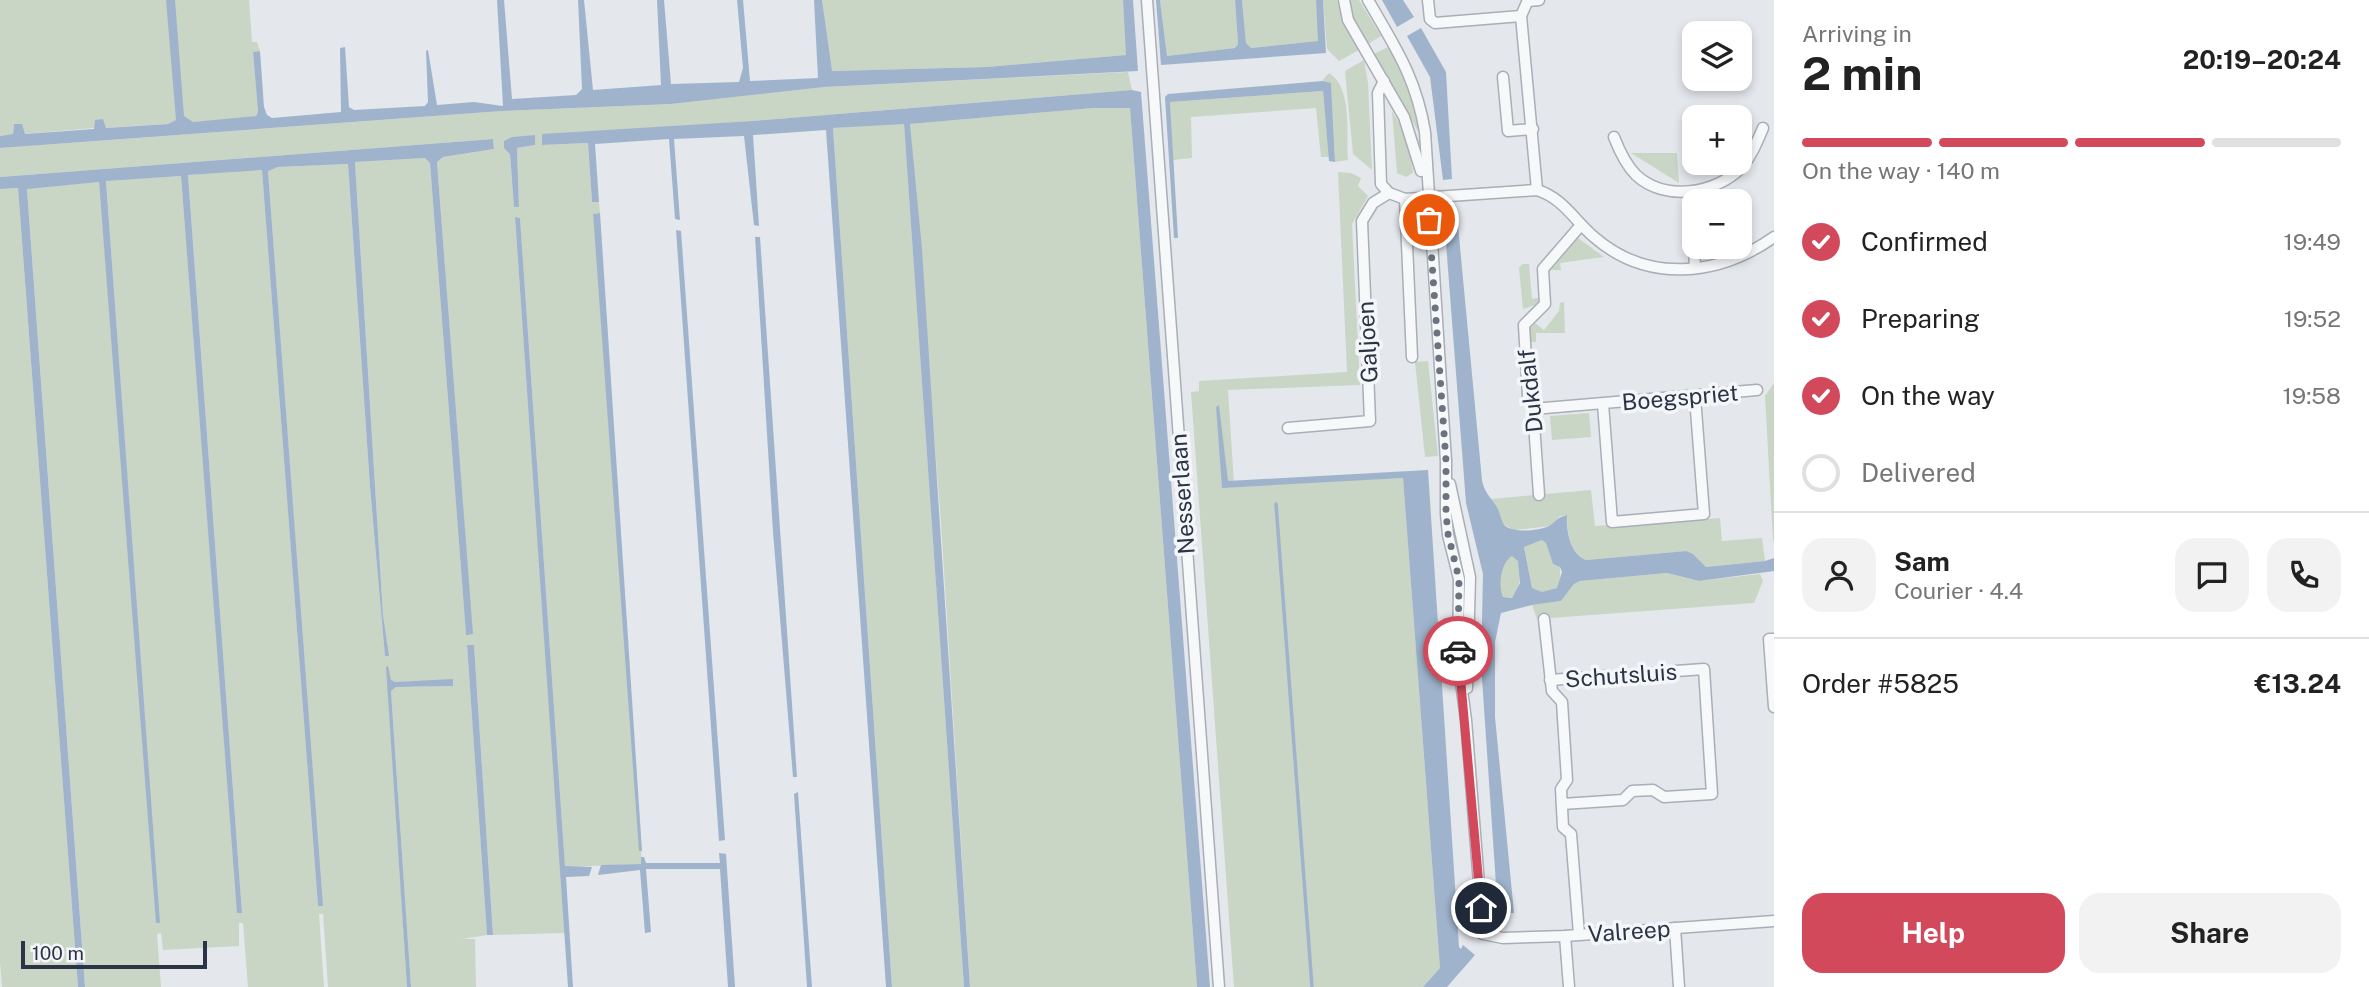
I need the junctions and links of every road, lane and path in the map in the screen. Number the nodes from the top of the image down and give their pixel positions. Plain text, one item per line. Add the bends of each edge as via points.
1 (1147, 0) edge
2 (1344, 0) edge
3 (1368, 0) edge
4 (1428, 0) edge
5 (1528, 0) edge
6 (1539, 0) edge
7 (1521, 16) junction
8 (1503, 77) dead end
9 (1384, 81) junction
10 (1532, 126) junction
11 (1763, 128) dead end
12 (1614, 137) dead end
13 (1700, 189) edge
14 (1537, 190) junction
15 (1682, 192) edge
16 (1390, 193) junction
17 (1427, 196) junction
18 (1405, 199) junction
19 (1581, 225) junction
20 (1774, 237) edge
21 (1695, 259) edge
22 (1695, 268) junction
23 (1412, 357) dead end
24 (1757, 390) dead end
25 (1695, 397) junction
26 (1603, 404) junction
27 (1533, 409) junction
28 (1288, 428) dead end
29 (1539, 495) dead end
30 (1544, 619) dead end
31 (1772, 639) edge
32 (1550, 680) junction
33 (1774, 707) edge
34 (1562, 804) junction
35 (1774, 921) edge
36 (1675, 928) junction
37 (1579, 934) junction
38 (1565, 936) junction
39 (1219, 987) edge
40 (1569, 987) edge
41 (1679, 987) edge

1 - 39 street, Nesserlaan
2 - 9 street via 1348,19
3 - 17 street via 1420,100
4 - 7 street via 1430,19 1436,23
5 - 6 street
5 - 7 street
7 - 10 street
8 - 10 street via 1508,131
9 - 16 street via 1378,93 1381,184
9 - 17 street via 1416,148
10 - 14 street
11 - 13 street via 1740,168
12 - 15 street via 1637,176
14 - 17 street
14 - 19 street via 1556,197
16 - 18 street
16 - 28 street, Galjoen via 1373,203 1362,221 1370,421
17 - 18 street
17 - 38 street, Valreep via 1446,461 1470,578 1466,720 1483,934 1503,938
18 - 23 street, Galjoen
19 - 22 street via 1635,263
19 - 27 street, Dukdalf via 1543,269 1545,304 1524,325 1528,396
20 - 22 street via 1744,256
21 - 22 street
24 - 25 street, Boegspriet
25 - 26 street, Boegspriet
25 - 26 street, Boegspriet via 1704,514 1612,522
26 - 27 street, Boegspriet
27 - 29 street, Dukdalf
30 - 32 street, Schutsluis
31 - 33 street
32 - 34 street, Schutsluis via 1552,691 1562,702 1567,780 1561,789
32 - 34 street, Schutsluis via 1704,669 1712,794 1664,797 1653,790 1632,791 1623,800
34 - 37 street, Schutsluis via 1563,827 1571,834
35 - 36 street, Valreep
36 - 37 street, Valreep
36 - 41 street
37 - 38 street, Valreep
38 - 40 street

